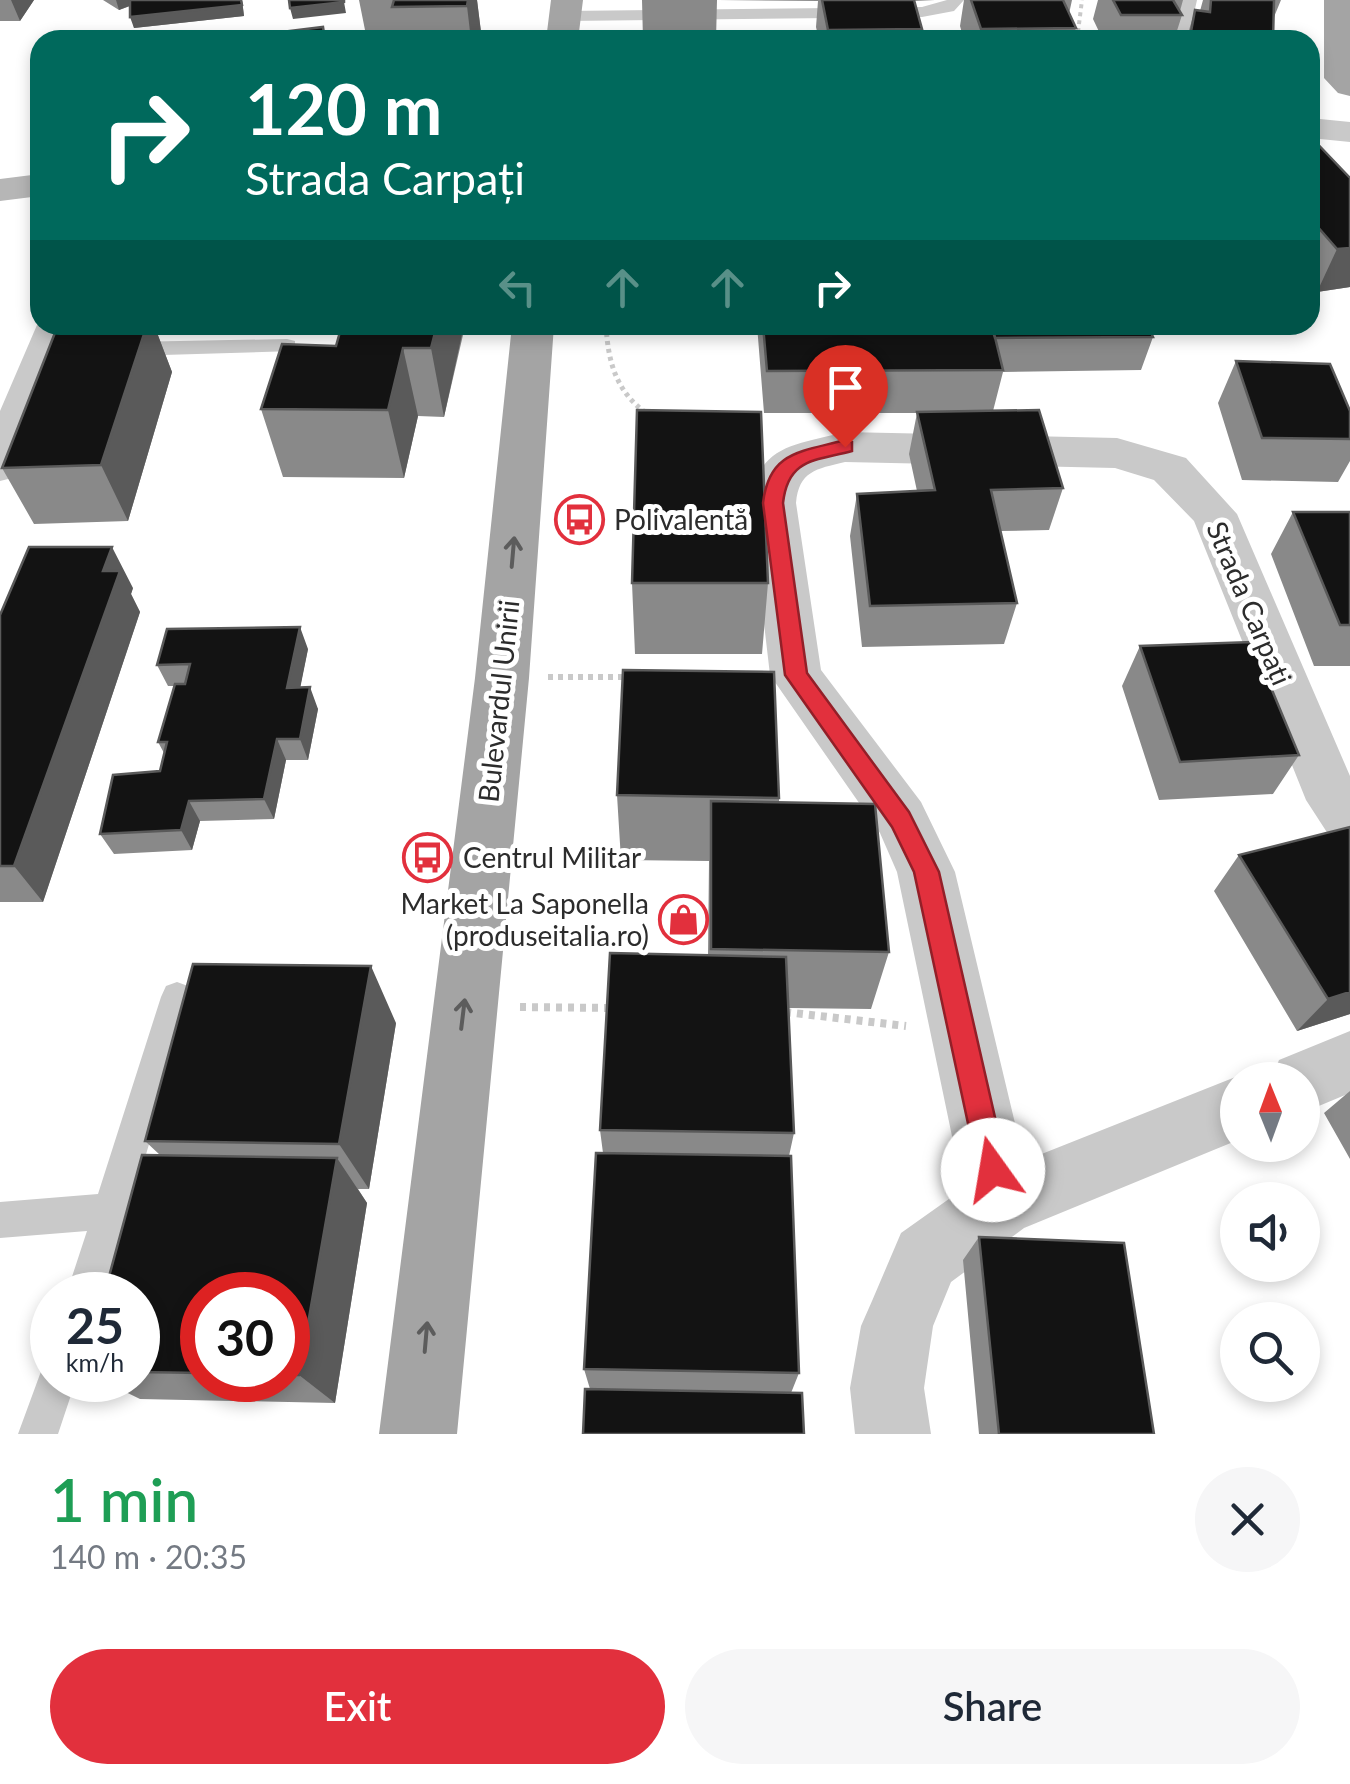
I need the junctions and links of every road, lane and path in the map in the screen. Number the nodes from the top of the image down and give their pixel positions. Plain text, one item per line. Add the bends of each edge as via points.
1 (956, 0) edge
2 (1082, 0) edge
3 (1188, 0) edge
4 (1340, 0) edge
5 (565, 18) edge
6 (1079, 30) edge
7 (1182, 30) edge
8 (1350, 86) edge
9 (1320, 129) edge
10 (1350, 132) edge
11 (30, 186) edge
12 (0, 190) edge
13 (532, 335) edge
14 (608, 335) edge
15 (55, 342) edge
16 (287, 346) edge
17 (102, 350) edge
18 (658, 417) edge
19 (0, 466) edge
20 (639, 676) edge
21 (502, 678) junction
22 (1350, 820) edge
23 (177, 997) dead end
24 (464, 1006) junction
25 (618, 1008) edge
26 (768, 1011) edge
27 (962, 1033) junction
28 (1350, 1062) edge
29 (1320, 1074) edge
30 (1220, 1115) edge
31 (1000, 1204) junction
32 (114, 1211) junction
33 (0, 1220) edge
34 (93, 1272) edge
35 (49, 1402) edge
36 (38, 1434) edge
37 (418, 1434) edge
38 (893, 1434) edge

1 - 5 lane via 922,12
2 - 6 path
3 - 7 lane
4 - 8 main road via 1340,78
9 - 10 street
11 - 12 street
21 -> 13 main road, Bulevardul Unirii
14 - 18 path via 614,377 626,401
15 - 19 street
16 - 17 lane
20 - 21 path
21 - 24 main road, Bulevardul Unirii
22 - 27 street, Strada Carpați via 1325,784 1214,514 1170,469 1098,452 845,447 794,460 776,479 773,503 796,675 900,820 926,872
23 - 32 lane
24 - 25 path
37 -> 24 main road, Bulevardul Unirii
26 - 27 path
27 - 31 street
28 - 29 street
30 - 31 street
31 - 38 street via 926,1258 897,1326 887,1388
32 - 33 lane
32 - 34 lane
35 - 36 lane

